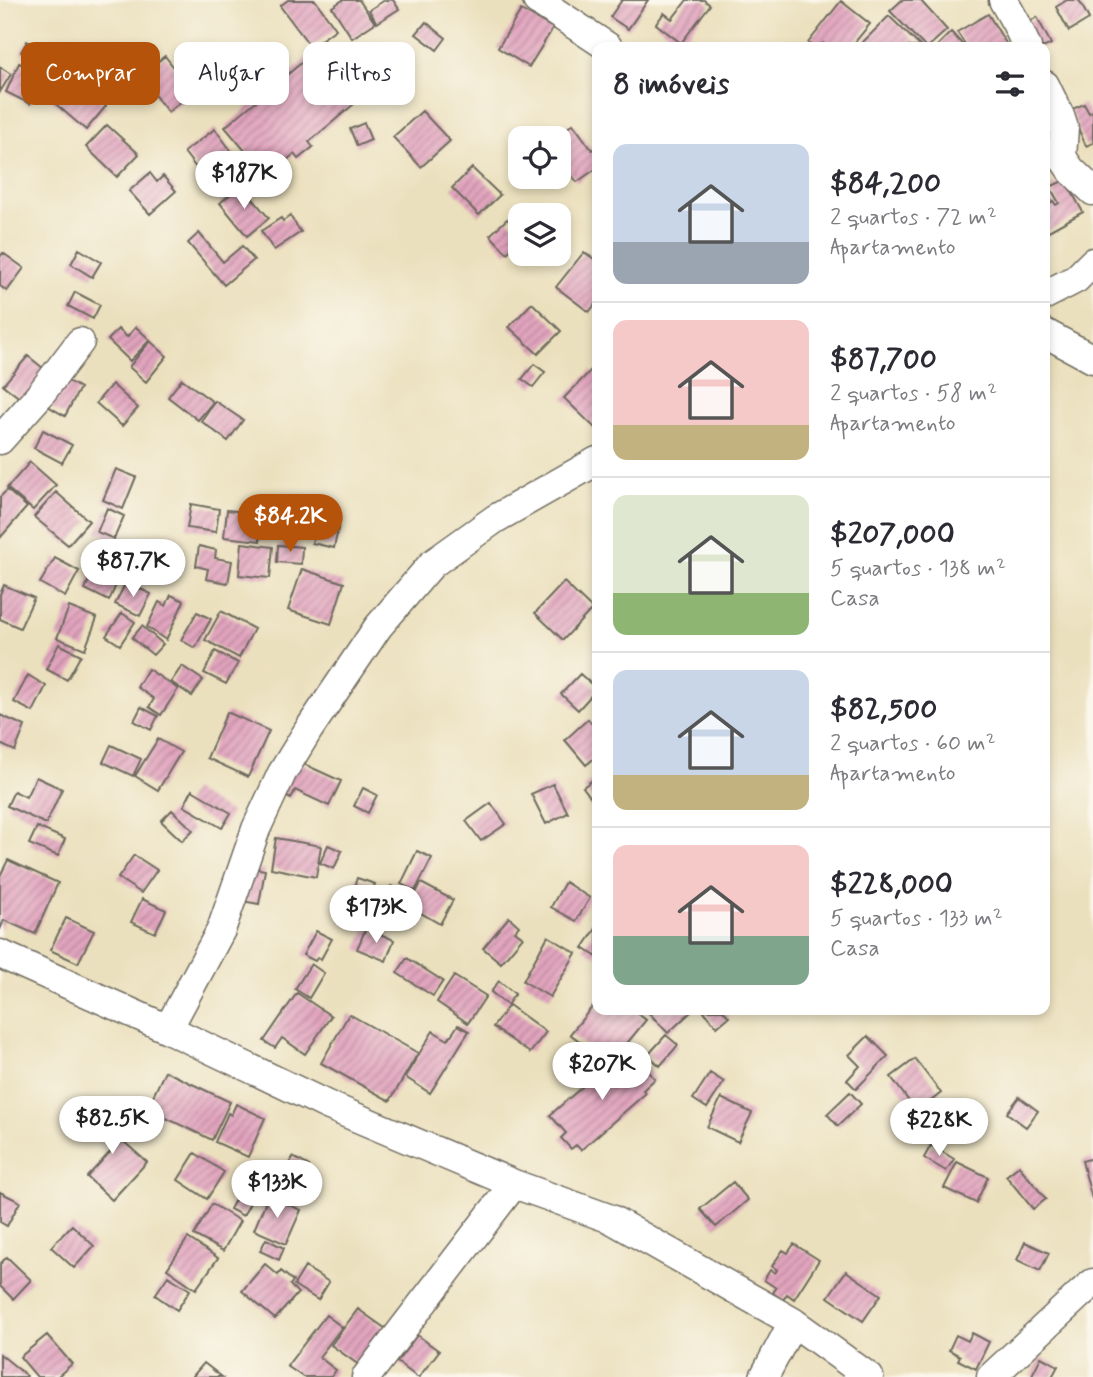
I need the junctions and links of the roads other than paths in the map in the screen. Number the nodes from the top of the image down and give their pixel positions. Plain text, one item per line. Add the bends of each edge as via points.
1 (537, 0) edge
2 (1003, 0) edge
3 (600, 42) edge
4 (1025, 42) edge
5 (1050, 95) edge
6 (1093, 191) edge
7 (1093, 262) edge
8 (1050, 292) edge
9 (1050, 336) edge
10 (80, 342) dead end
11 (1093, 359) edge
12 (0, 440) edge
13 (592, 464) edge
14 (4, 963) edge
15 (168, 1029) junction
16 (514, 1184) junction
17 (1093, 1283) edge
18 (793, 1322) junction
19 (366, 1377) edge
20 (764, 1377) edge
21 (869, 1377) edge
22 (991, 1377) edge

1 - 3 street
2 - 4 street
5 - 6 street via 1063,128 1062,157
7 - 8 street via 1076,279
9 - 11 street
10 - 12 street
13 - 15 street via 495,519 432,564 379,627 282,773 256,829 221,930
14 - 15 street
15 - 16 street via 327,1105
16 - 18 street via 611,1219
16 - 19 street
17 - 22 street
18 - 20 street
18 - 21 street

